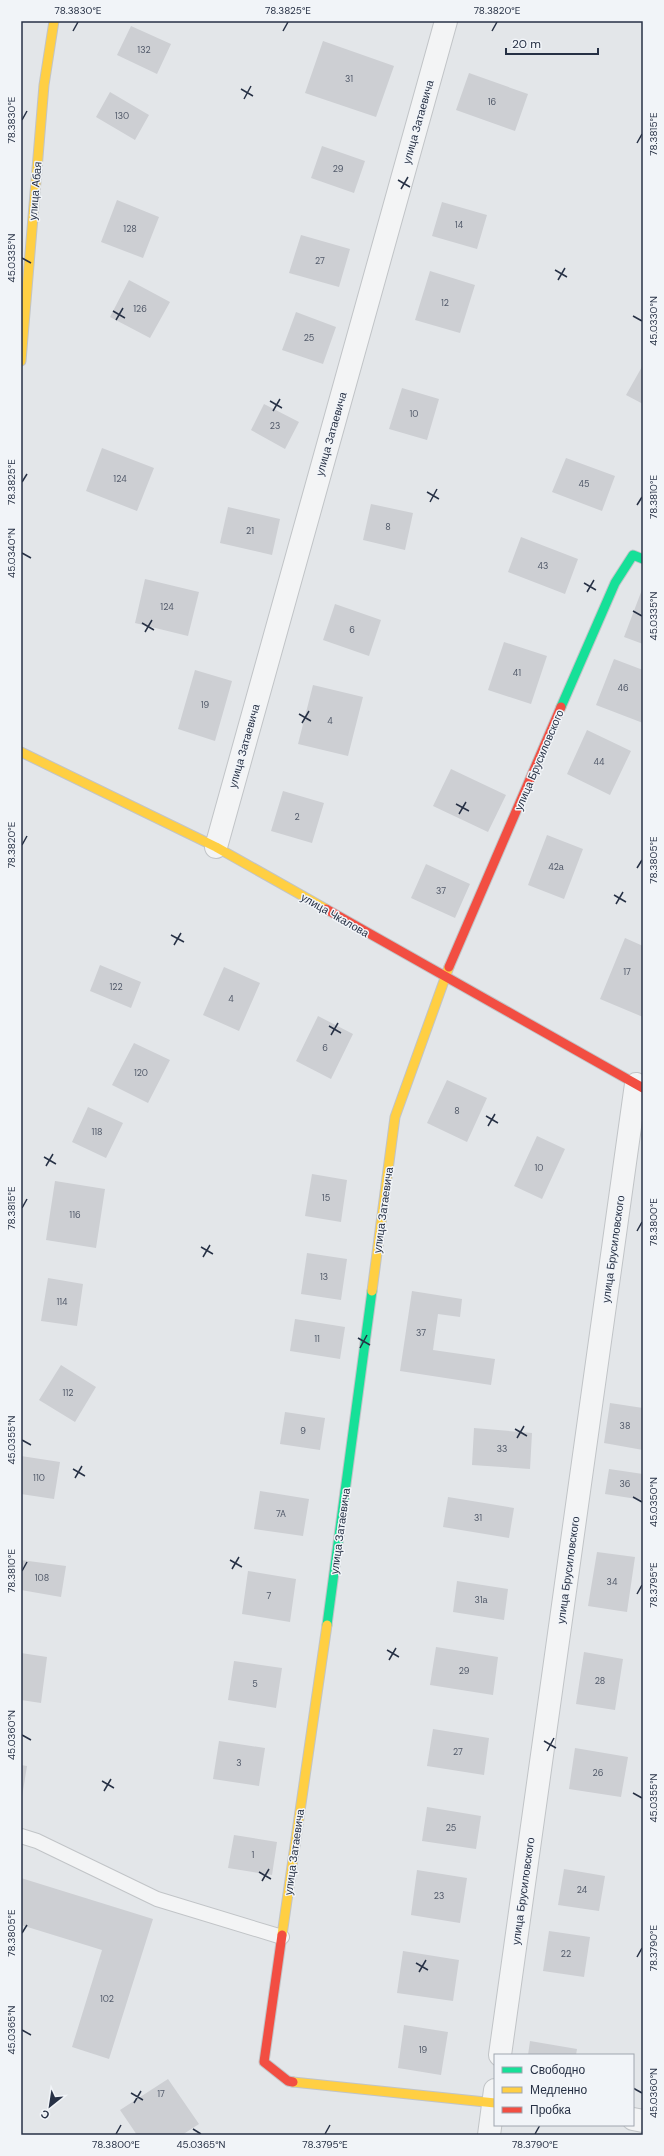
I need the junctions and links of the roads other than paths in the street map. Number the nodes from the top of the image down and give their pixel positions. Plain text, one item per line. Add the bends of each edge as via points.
1 (54, 21) edge
2 (446, 21) edge
3 (21, 361) edge
4 (643, 559) edge
5 (21, 752) edge
6 (216, 846) junction
7 (445, 977) junction
8 (639, 1086) edge
9 (21, 1836) edge
10 (282, 1937) junction
11 (500, 2054) edge
12 (494, 2098) edge
13 (489, 2135) edge

1 - 3 street, улица Абая via 44,85
2 - 6 street, улица Затаевича
4 - 7 street, улица Брусиловского via 633,555 615,583
5 - 6 street, улица Чкалова
6 - 7 street, улица Чкалова
7 - 8 street, улица Чкалова
7 - 10 street, улица Затаевича via 395,1117
8 - 11 street, улица Брусиловского
9 - 10 lane via 37,1841 157,1899
10 - 12 street, улица Затаевича via 264,2062 288,2081
12 - 13 street

